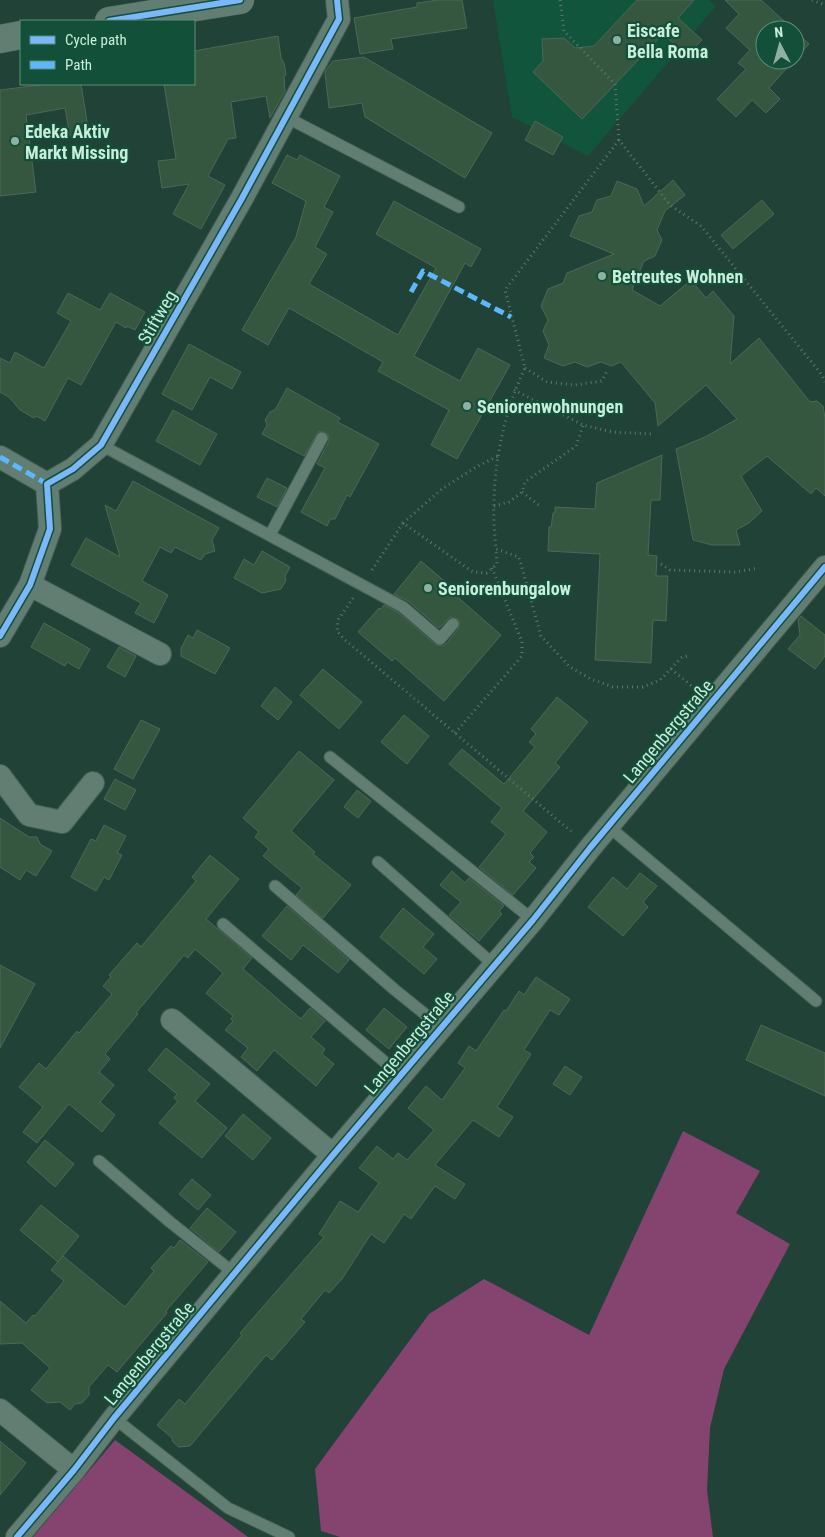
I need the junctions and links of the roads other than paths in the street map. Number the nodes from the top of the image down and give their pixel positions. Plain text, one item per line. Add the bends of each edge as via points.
1 (240, 0) edge
2 (337, 0) edge
3 (115, 20) edge
4 (20, 35) edge
5 (0, 39) edge
6 (286, 117) junction
7 (459, 207) dead end
8 (322, 438) dead end
9 (101, 445) junction
10 (0, 457) edge
11 (47, 484) junction
12 (270, 535) junction
13 (825, 568) edge
14 (30, 585) junction
15 (453, 624) dead end
16 (0, 636) edge
17 (160, 654) dead end
18 (330, 757) dead end
19 (0, 776) edge
20 (93, 783) dead end
21 (608, 826) junction
22 (378, 862) dead end
23 (274, 886) dead end
24 (532, 920) junction
25 (223, 924) dead end
26 (494, 965) junction
27 (816, 1001) dead end
28 (172, 1020) dead end
29 (441, 1027) junction
30 (400, 1075) junction
31 (333, 1155) junction
32 (99, 1161) dead end
33 (234, 1273) junction
34 (0, 1410) edge
35 (114, 1418) junction
36 (74, 1470) junction
37 (17, 1537) edge
38 (289, 1537) edge

1 - 3 main road
2 - 6 street, Stiftweg via 339,19
4 - 5 main road
6 - 7 lane
6 - 9 street, Stiftweg
8 - 12 lane
9 - 11 street, Stiftweg via 74,469
9 - 12 lane
10 - 11 street
11 - 14 street via 50,530
12 - 15 lane via 403,607 440,639
13 - 21 street, Langenbergstraße
14 - 16 street
14 - 17 street
18 - 24 lane
19 - 20 street via 29,815 62,822
21 - 24 street, Langenbergstraße
21 - 27 lane
22 - 26 lane
23 - 29 lane
24 - 26 street, Langenbergstraße
25 - 30 lane
26 - 29 street, Langenbergstraße
28 - 31 street
29 - 30 street, Langenbergstraße
30 - 31 street, Langenbergstraße
31 - 33 street, Langenbergstraße
32 - 33 lane
33 - 35 street, Langenbergstraße
34 - 36 street
35 - 36 street, Langenbergstraße
35 - 38 lane via 228,1508
36 - 37 street, Langenbergstraße

